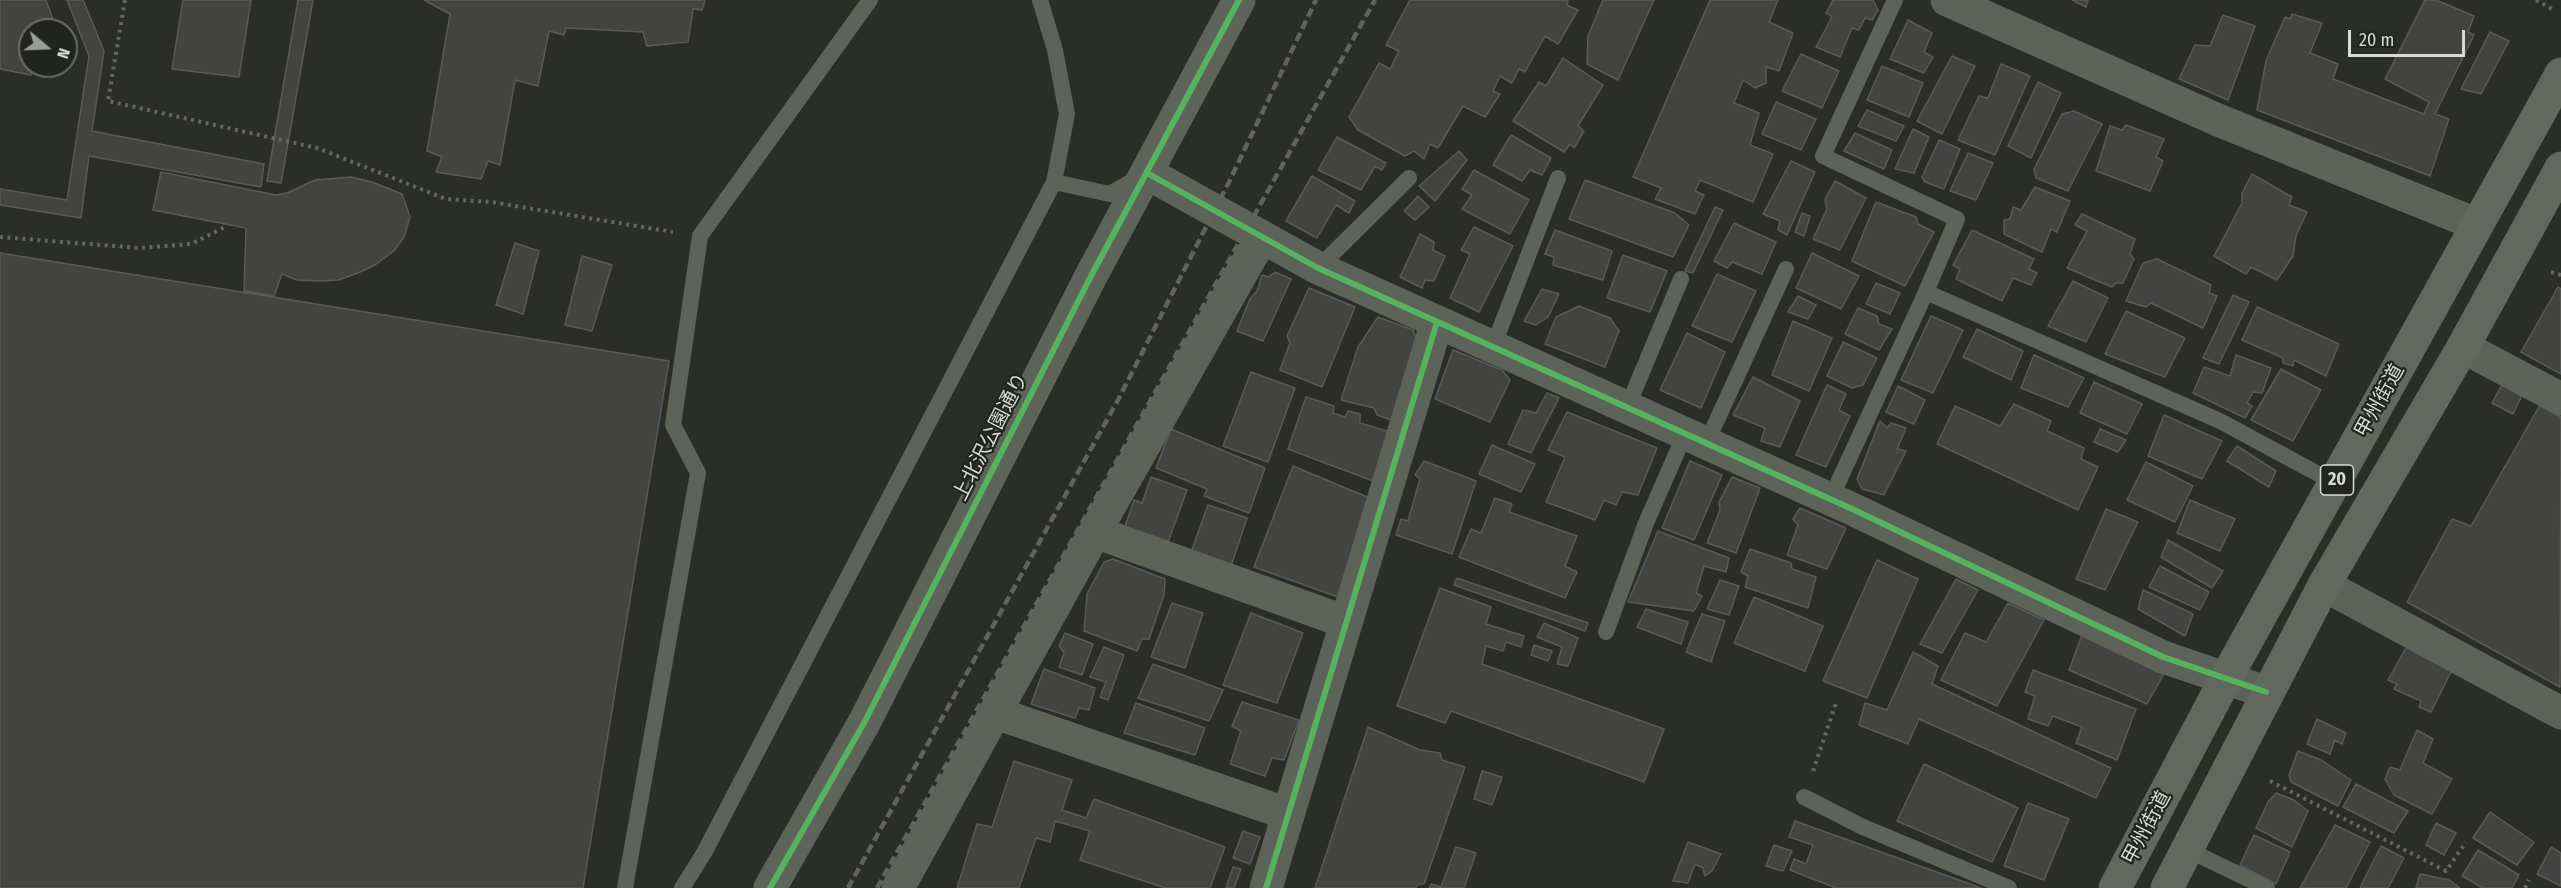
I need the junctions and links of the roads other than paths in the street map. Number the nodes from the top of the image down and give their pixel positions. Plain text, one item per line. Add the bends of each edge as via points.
1 (870, 0) edge
2 (1040, 0) edge
3 (1239, 0) edge
4 (1895, 0) edge
5 (1947, 0) edge
6 (2561, 74) edge
7 (2561, 168) edge
8 (1147, 172) junction
9 (1409, 178) dead end
10 (1558, 178) dead end
11 (1054, 182) junction
12 (2476, 224) junction
13 (1262, 237) junction
14 (1318, 268) junction
15 (1786, 269) dead end
16 (1682, 279) dead end
17 (1926, 292) junction
18 (1437, 322) junction
19 (1493, 347) junction
20 (2463, 347) junction
21 (2561, 399) edge
22 (1628, 408) junction
23 (1696, 439) junction
24 (2335, 483) junction
25 (1830, 500) junction
26 (1095, 532) junction
27 (2324, 585) junction
28 (1346, 622) junction
29 (1606, 632) dead end
30 (2226, 678) junction
31 (2266, 692) junction
32 (996, 713) junction
33 (2561, 713) edge
34 (1804, 797) road end
35 (1288, 814) junction
36 (2186, 849) junction
37 (625, 888) edge
38 (682, 888) edge
39 (770, 888) edge
40 (898, 888) edge
41 (1266, 888) edge
42 (2009, 888) edge
43 (2115, 888) edge
44 (2167, 888) edge
45 (2266, 888) edge

1 - 37 lane via 700,237 673,425 698,472
2 - 11 lane via 1055,50 1067,114
3 - 8 street, 上北沢公園通り
4 - 17 lane via 1824,156 1957,219
5 - 12 street via 2218,120
6 - 12 highway, 甲州街道 / 20
7 - 20 highway, 20
8 - 11 lane via 1110,194
8 - 13 street
8 - 39 street, 上北沢公園通り via 864,723
9 - 14 lane
10 - 19 lane
11 - 38 lane
12 - 24 highway, 甲州街道 / 20
13 - 14 street
13 - 26 street
14 - 18 street
15 - 23 lane
16 - 22 lane
17 - 24 lane via 2220,421
17 - 25 lane
18 - 19 street
18 - 28 street
19 - 22 street
20 - 21 street
20 - 27 highway, 20
22 - 23 street
23 - 25 street
23 - 29 lane via 1646,523
24 - 30 highway, 甲州街道 / 20
25 - 30 street via 2163,657
26 - 28 street
26 - 32 street
27 - 31 highway, 20
27 - 33 street
28 - 35 street
30 - 31 street
30 - 43 highway, 甲州街道 / 20
31 - 36 highway, 20
32 - 35 street
32 - 40 street
34 - 42 lane via 1863,827
35 - 41 street
36 - 44 highway, 20
36 - 45 lane

